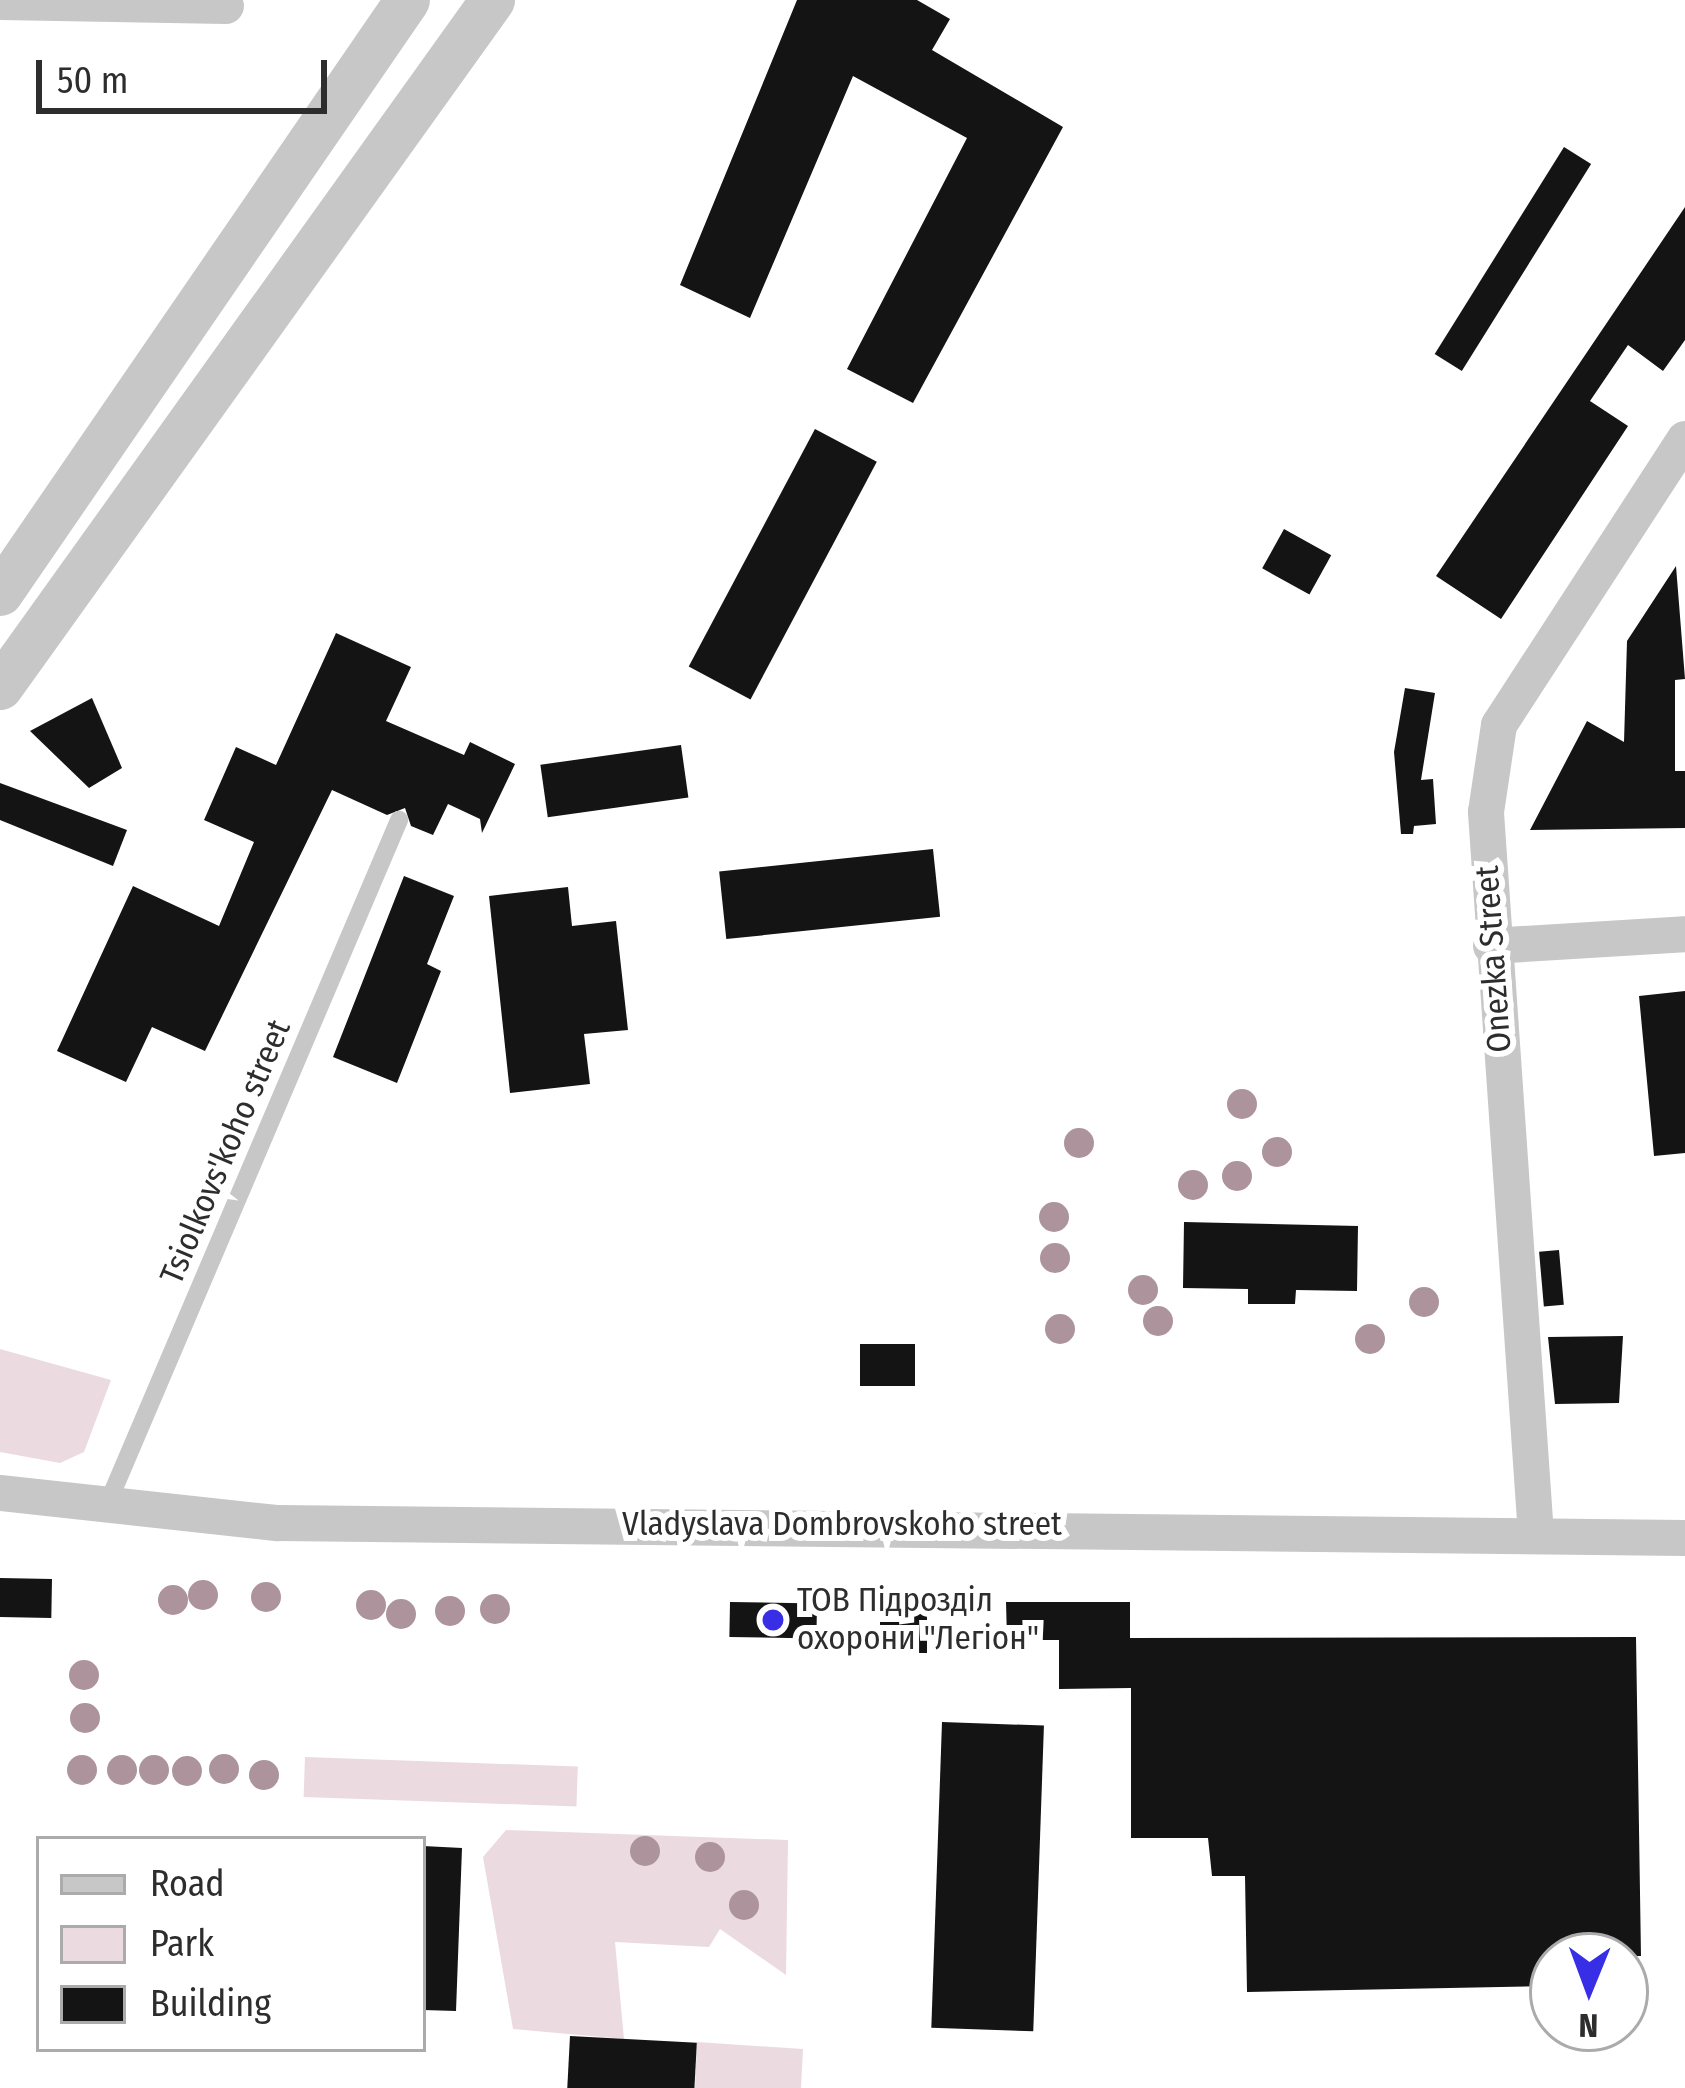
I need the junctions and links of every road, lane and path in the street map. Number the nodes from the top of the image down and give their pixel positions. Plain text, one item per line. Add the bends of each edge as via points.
1 (407, 0) edge
2 (492, 0) edge
3 (0, 2) edge
4 (226, 6) dead end
5 (1685, 439) edge
6 (0, 593) edge
7 (0, 687) edge
8 (399, 820) dead end
9 (1685, 934) edge
10 (1491, 946) junction
11 (0, 1493) edge
12 (106, 1507) junction
13 (1536, 1534) junction
14 (1685, 1538) edge

1 - 6 street
2 - 7 street
3 - 4 street
5 - 10 street, Onezka Street via 1499,725 1486,812
8 - 12 lane, Tsiolkovs'koho street
9 - 10 street
10 - 13 street, Onezka Street
11 - 12 street, Vladyslava Dombrovskoho street
12 - 13 street, Vladyslava Dombrovskoho street via 278,1523
13 - 14 street, Vladyslava Dombrovskoho street

